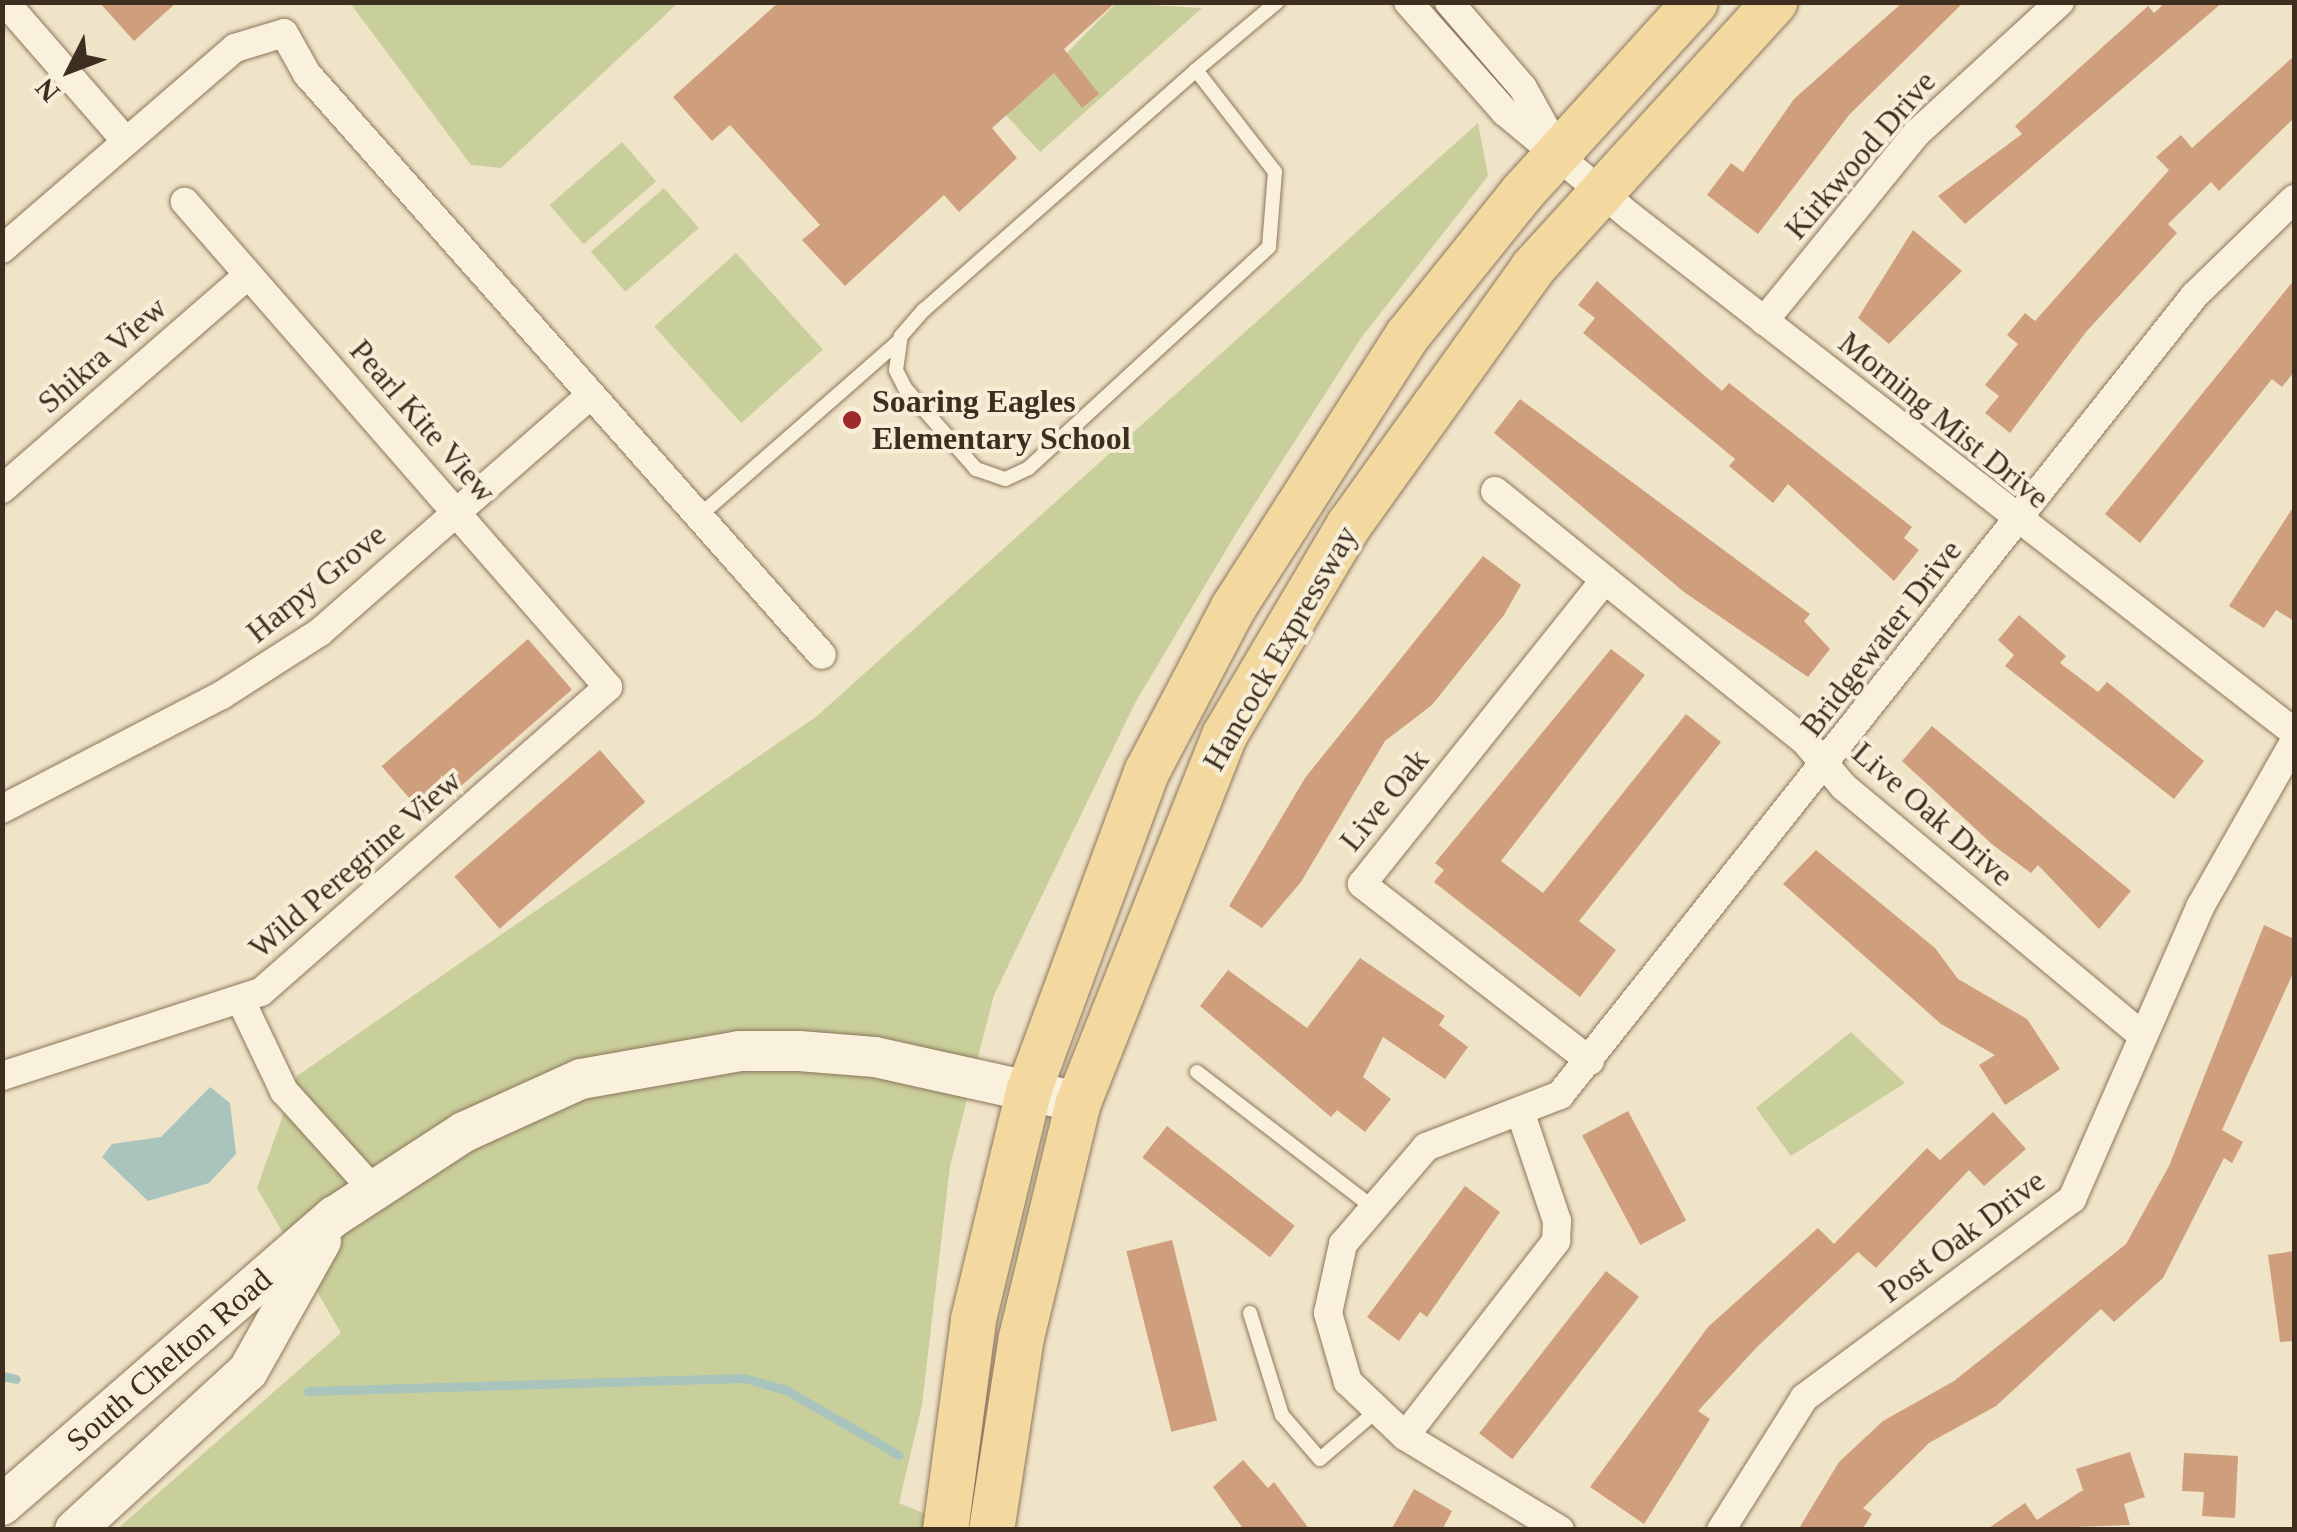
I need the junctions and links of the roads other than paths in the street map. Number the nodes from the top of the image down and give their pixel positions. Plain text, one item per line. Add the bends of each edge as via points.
1 (5, 2) edge
2 (1408, 2) edge
3 (1449, 2) edge
4 (1696, 2) edge
5 (1774, 2) edge
6 (2060, 2) edge
7 (1275, 3) edge
8 (1196, 70) junction
9 (126, 141) junction
10 (1559, 152) junction
11 (1596, 188) junction
12 (2294, 199) edge
13 (184, 202) dead end
14 (2, 249) edge
15 (248, 275) junction
16 (1764, 321) junction
17 (900, 341) junction
18 (590, 396) junction
19 (2, 489) edge
20 (1495, 491) dead end
21 (456, 512) junction
22 (698, 517) junction
23 (2017, 522) junction
24 (1604, 580) junction
25 (822, 655) dead end
26 (608, 687) joint
27 (2294, 732) edge
28 (2294, 742) edge
29 (1824, 768) junction
30 (2, 809) edge
31 (242, 1003) junction
32 (2142, 1035) junction
33 (1590, 1062) junction
34 (1197, 1072) dead end
35 (2, 1076) edge
36 (1028, 1091) junction
37 (1078, 1102) junction
38 (1522, 1116) junction
39 (378, 1195) junction
40 (1372, 1208) junction
41 (335, 1216) junction
42 (1250, 1313) dead end
43 (1374, 1412) junction
44 (1405, 1436) junction
45 (2, 1504) edge
46 (74, 1530) edge
47 (945, 1530) edge
48 (991, 1530) edge
49 (1560, 1530) edge
50 (1721, 1530) edge

1 - 9 street
2 - 10 street via 1505,112
3 - 10 street via 1523,88
4 - 10 main road, Hancock Expressway
5 - 11 main road, Hancock Expressway
6 - 16 street, Kirkwood Drive via 1918,133
7 - 8 lane
8 - 17 lane
8 - 17 lane via 1275,172 1274,230 1258,262 1029,468 1005,478 976,469 904,388
9 - 14 street
9 - 18 street via 234,48 284,33 306,74
10 - 11 street, Morning Mist Drive
10 - 36 main road, Hancock Expressway via 1407,336 1233,607 1147,770
11 - 16 street, Morning Mist Drive
11 - 37 main road, Hancock Expressway via 1350,524 1224,735
12 - 23 street, Bridgewater Drive via 2195,294
13 - 15 street, Pearl Kite View
15 - 19 street, Shikra View
15 - 21 street, Pearl Kite View
16 - 23 street, Morning Mist Drive
17 - 22 lane
18 - 21 street, Harpy Grove
18 - 22 street
20 - 24 street, Live Oak Drive
21 - 26 street, Pearl Kite View
21 - 30 street, Harpy Grove via 275,663
22 - 25 street
23 - 27 street, Morning Mist Drive
23 - 29 street, Bridgewater Drive
24 - 29 street, Live Oak Drive via 1805,741
24 - 33 street, Live Oak via 1362,884
26 - 31 street, Wild Peregrine View via 288,973
28 - 32 street, Post Oak Drive via 2200,907
29 - 32 street, Live Oak Drive
29 - 33 street, Bridgewater Drive
31 - 35 street, Wild Peregrine View
31 - 39 street via 284,1092
32 - 50 street, Post Oak Drive via 2072,1199 1804,1398
33 - 38 street, Bridgewater Drive via 1560,1095
34 - 40 lane
36 - 37 main road, South Chelton Road
36 - 39 main road, South Chelton Road via 875,1057 738,1051 678,1060 582,1079 512,1106
36 - 47 main road, Hancock Expressway via 973,1319
37 - 48 main road, Hancock Expressway via 1020,1337
38 - 40 street, Bridgewater Drive via 1456,1130 1426,1147
38 - 44 street via 1558,1221 1556,1241
39 - 41 main road, South Chelton Road
40 - 43 street, Bridgewater Drive via 1344,1244 1328,1313 1348,1382
41 - 45 main road, South Chelton Road
41 - 46 main road, South Chelton Road via 248,1371
42 - 43 lane via 1282,1416 1320,1460
43 - 44 street, Bridgewater Drive
44 - 49 street, Bridgewater Drive

